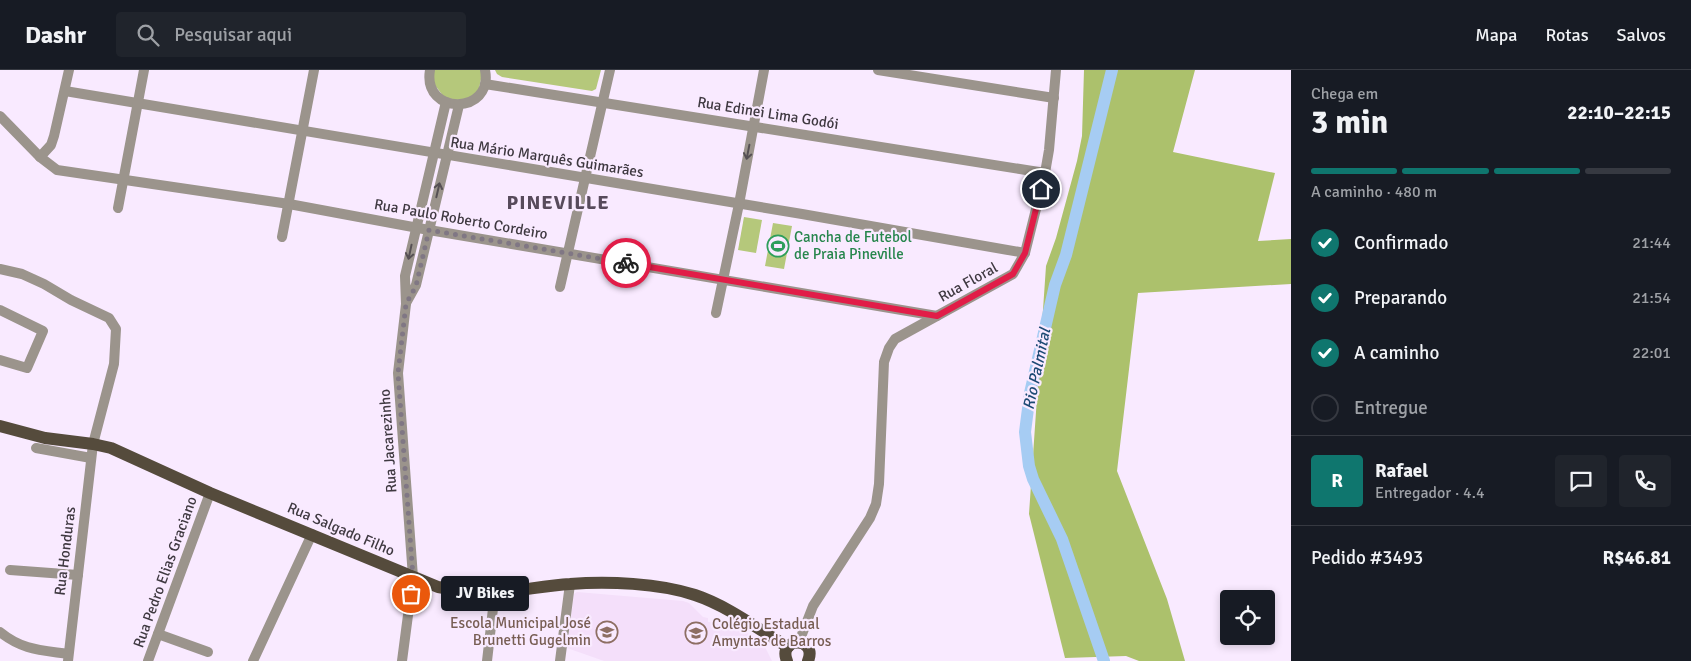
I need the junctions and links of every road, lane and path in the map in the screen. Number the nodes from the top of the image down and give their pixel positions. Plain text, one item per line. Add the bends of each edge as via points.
1 (69, 70) edge
2 (144, 70) edge
3 (314, 70) edge
4 (428, 70) edge
5 (485, 70) edge
6 (610, 70) edge
7 (764, 70) edge
8 (878, 70) edge
9 (1056, 70) edge
10 (485, 84) junction
11 (65, 91) junction
12 (1054, 98) junction
13 (446, 102) junction
14 (603, 102) junction
15 (136, 104) junction
16 (459, 105) junction
17 (0, 116) edge
18 (753, 126) junction
19 (304, 131) junction
20 (434, 153) junction
21 (447, 155) junction
22 (40, 157) junction
23 (1045, 173) junction
24 (123, 178) junction
25 (586, 178) junction
26 (289, 204) junction
27 (739, 204) junction
28 (118, 208) dead end
29 (416, 227) junction
30 (429, 230) junction
31 (282, 237) dead end
32 (569, 253) junction
33 (1025, 253) junction
34 (0, 269) edge
35 (723, 279) junction
36 (560, 287) dead end
37 (406, 304) junction
38 (0, 310) edge
39 (716, 313) dead end
40 (937, 316) junction
41 (0, 360) edge
42 (0, 426) edge
43 (93, 444) junction
44 (36, 448) dead end
45 (92, 458) junction
46 (210, 493) junction
47 (312, 534) junction
48 (10, 570) dead end
49 (78, 575) junction
50 (413, 577) junction
51 (570, 584) junction
52 (495, 592) junction
53 (0, 632) edge
54 (158, 634) junction
55 (794, 645) junction
56 (208, 652) dead end
57 (68, 657) edge
58 (148, 661) edge
59 (253, 661) edge
60 (402, 661) edge
61 (487, 661) edge
62 (560, 661) edge
63 (787, 661) edge
64 (808, 661) edge

1 - 11 street
2 - 15 street
3 - 19 street
4 - 13 street via 433,91
5 - 10 street
6 - 14 street
7 - 18 street
8 - 12 street
9 - 12 street, Rua Floral
10 - 14 street, Rua Edinei Lima Godói
10 - 16 street via 475,99
11 - 15 street, Rua Mário Marquês Guimarães
11 - 22 street via 51,145
12 - 23 street, Rua Floral
13 - 16 street
13 - 20 street, Rua Jacarezinho
14 - 18 street, Rua Edinei Lima Godói
14 - 25 street
15 - 19 street, Rua Mário Marquês Guimarães
15 - 24 street
16 - 21 street, Rua Jacarezinho
17 - 22 street, Rua Paulo Roberto Cordeiro
18 - 23 street, Rua Edinei Lima Godói
18 -> 27 street
19 - 20 street, Rua Mário Marquês Guimarães
19 - 26 street
20 - 21 street, Rua Mário Marquês Guimarães
20 - 29 street, Rua Jacarezinho
21 - 25 street, Rua Mário Marquês Guimarães
30 -> 21 street, Rua Jacarezinho
22 - 24 street, Rua Paulo Roberto Cordeiro via 57,170
23 - 33 street, Rua Floral
24 - 26 street, Rua Paulo Roberto Cordeiro
24 - 28 street
25 - 27 street, Rua Mário Marquês Guimarães
25 - 32 street
26 - 29 street, Rua Paulo Roberto Cordeiro
26 - 31 street
27 - 33 street, Rua Mário Marquês Guimarães
27 - 35 street
29 - 30 street, Rua Paulo Roberto Cordeiro
29 -> 37 street, Rua Jacarezinho via 405,276
30 - 32 street, Rua Paulo Roberto Cordeiro
30 - 37 street, Rua Jacarezinho via 416,286
32 - 35 street, Rua Paulo Roberto Cordeiro
32 - 36 street
33 - 40 street, Rua Floral via 1013,274
34 - 43 street, Rua Honduras via 44,284 109,318 116,329 114,364
35 - 39 street
35 - 40 street, Rua Paulo Roberto Cordeiro
37 - 50 street, Rua Jacarezinho via 398,373
38 - 41 street via 43,331 26,368
40 - 55 street, Rua Floral via 895,339 889,348 884,362 876,504 813,606
42 - 43 main road, Rua Salgado Filho via 44,438
43 - 45 street, Rua Honduras
43 - 46 main road, Rua Salgado Filho via 111,448
44 - 45 street
45 - 49 street, Rua Honduras
46 - 47 main road, Rua Salgado Filho
46 - 54 street, Rua Pedro Elias Graciano
47 - 50 main road, Rua Salgado Filho
47 - 59 street
48 - 49 street
49 - 57 street, Rua Honduras
50 - 52 main road, Rua Salgado Filho via 461,592
50 - 60 street, Rua Jacarezinho
51 - 52 main road, Rua Salgado Filho
51 - 55 main road, Rua Salgado Filho via 624,583 694,595
51 - 62 street
52 - 61 street
53 - 57 street via 29,649
54 - 56 street
54 - 58 street, Rua Pedro Elias Graciano
55 - 63 main road via 785,653
55 - 64 main road via 806,645 810,656

